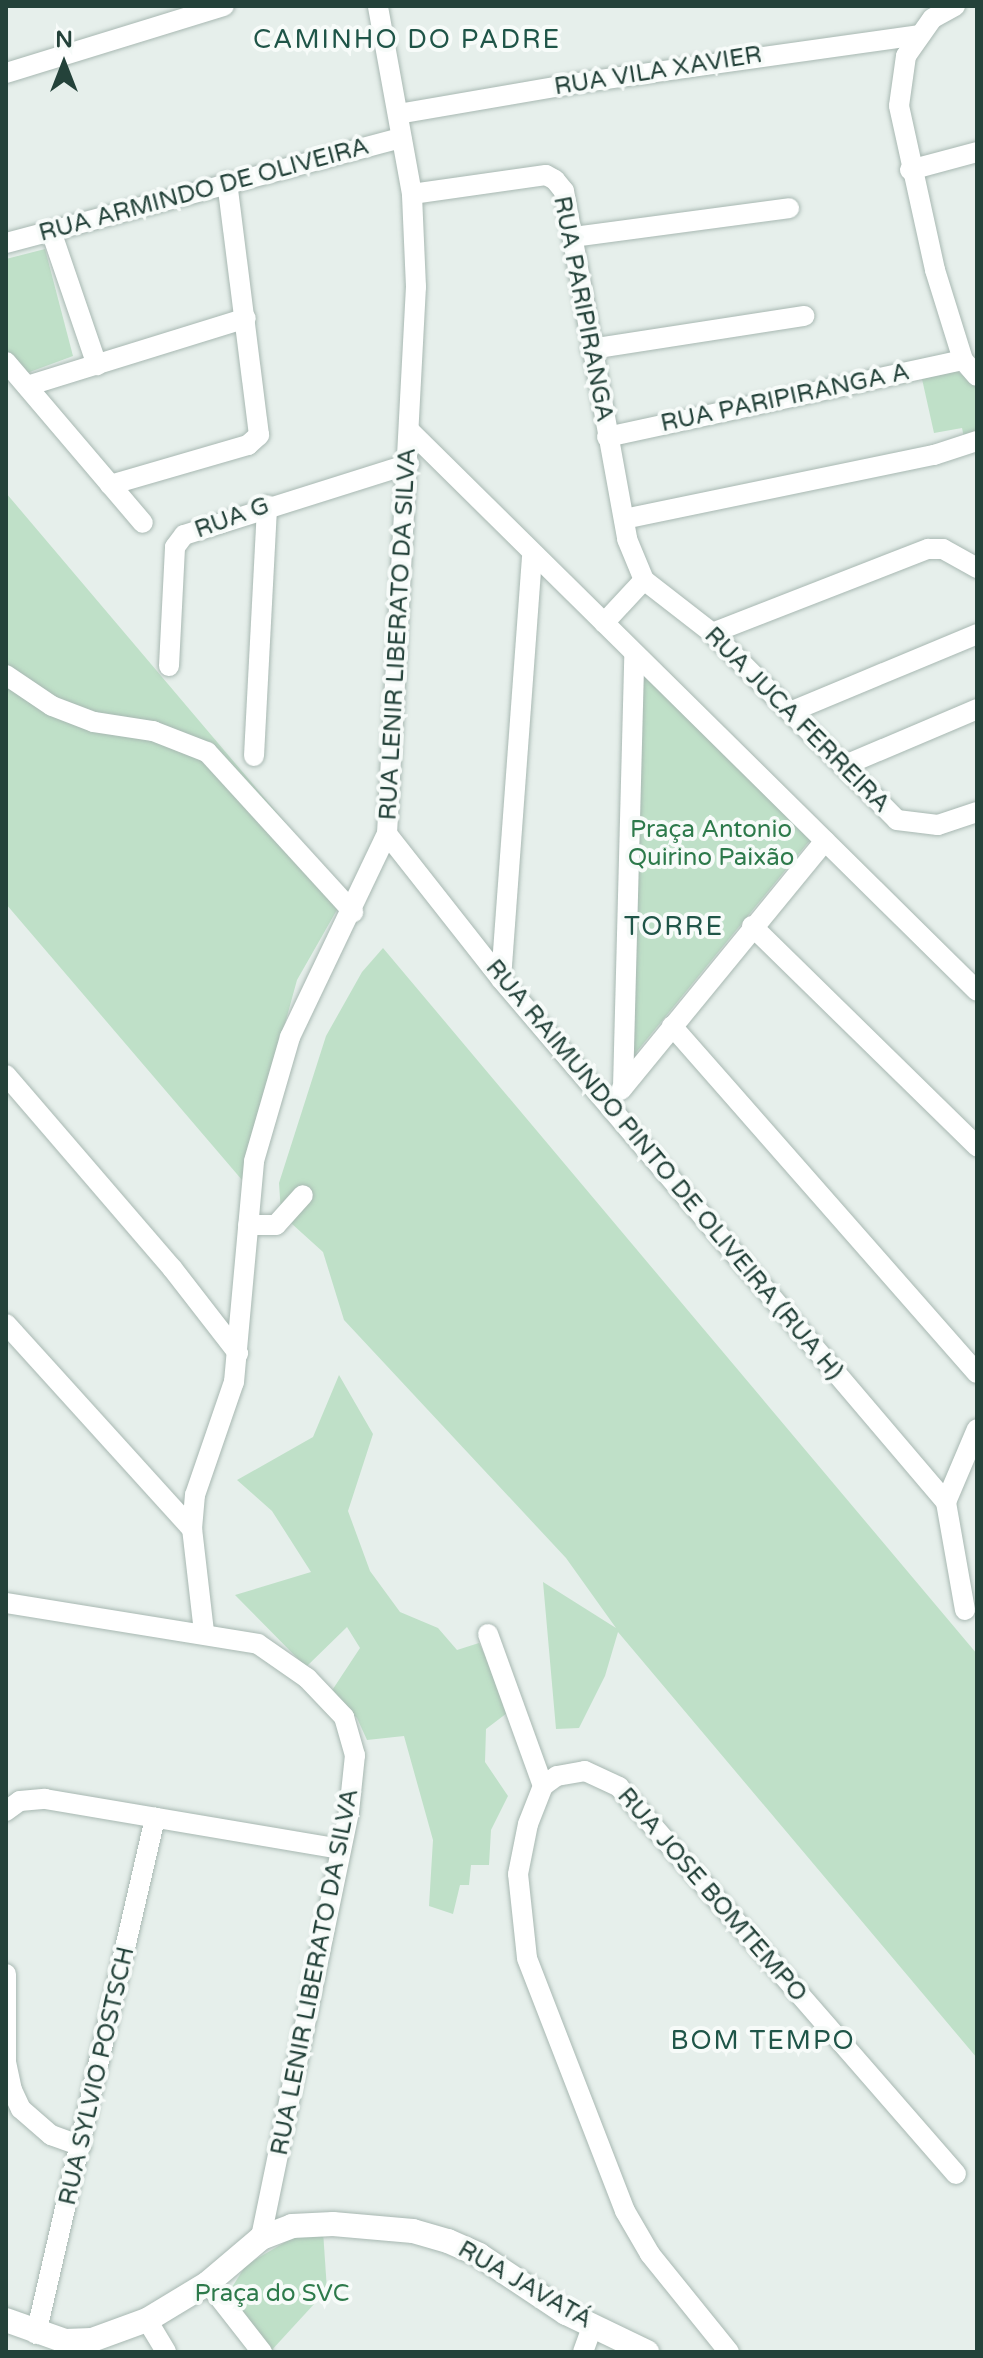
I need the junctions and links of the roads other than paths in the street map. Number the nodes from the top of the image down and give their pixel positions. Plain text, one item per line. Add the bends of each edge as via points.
1 (224, 6) edge
2 (378, 6) edge
3 (955, 6) edge
4 (918, 35) junction
5 (6, 73) edge
6 (398, 114) junction
7 (401, 138) junction
8 (977, 152) edge
9 (910, 170) junction
10 (227, 182) junction
11 (412, 194) junction
12 (789, 208) dead end
13 (51, 231) junction
14 (573, 237) junction
15 (6, 243) edge
16 (804, 316) dead end
17 (246, 318) junction
18 (591, 349) junction
19 (963, 360) junction
20 (6, 362) edge
21 (97, 365) junction
22 (977, 376) edge
23 (27, 386) junction
24 (409, 430) junction
25 (607, 437) junction
26 (977, 441) edge
27 (409, 464) junction
28 (110, 485) junction
29 (267, 505) junction
30 (624, 519) junction
31 (143, 523) dead end
32 (532, 555) junction
33 (977, 568) edge
34 (644, 580) junction
35 (604, 623) junction
36 (712, 633) junction
37 (977, 634) edge
38 (634, 654) junction
39 (169, 666) dead end
40 (6, 675) edge
41 (977, 709) edge
42 (790, 712) junction
43 (254, 756) dead end
44 (843, 766) junction
45 (972, 820) edge
46 (387, 834) junction
47 (825, 841) junction
48 (353, 912) junction
49 (752, 926) junction
50 (501, 979) junction
51 (977, 991) edge
52 (672, 1026) junction
53 (6, 1075) edge
54 (623, 1087) junction
55 (608, 1105) junction
56 (977, 1146) edge
57 (303, 1195) dead end
58 (248, 1225) junction
59 (6, 1324) edge
60 (238, 1353) junction
61 (977, 1373) edge
62 (977, 1429) edge
63 (946, 1502) junction
64 (192, 1529) junction
65 (6, 1603) edge
66 (965, 1610) dead end
67 (204, 1632) junction
68 (488, 1634) dead end
69 (543, 1786) junction
70 (6, 1811) edge
71 (155, 1818) junction
72 (340, 1849) junction
73 (6, 1974) edge
74 (81, 2146) junction
75 (956, 2174) dead end
76 (261, 2238) junction
77 (208, 2283) junction
78 (147, 2320) junction
79 (6, 2321) edge
80 (593, 2325) junction
81 (36, 2334) junction
82 (95, 2346) edge
83 (166, 2352) edge
84 (262, 2352) edge
85 (583, 2352) edge
86 (647, 2352) edge
87 (729, 2352) edge

1 - 5 street
2 - 6 street, RUA LENIR LIBERATO DA SILVA
3 - 4 street
4 - 6 street, RUA VILA XAVIER
4 - 9 street via 900,81
6 - 7 street, RUA LENIR LIBERATO DA SILVA
7 - 10 street, RUA ARMINDO DE OLIVEIRA
7 - 11 street, RUA LENIR LIBERATO DA SILVA
8 - 9 street
9 - 19 street
10 - 13 street, RUA ARMINDO DE OLIVEIRA
10 - 17 street
11 - 14 street, RUA PARIPIRANGA via 546,175 564,191
11 - 24 street, RUA LENIR LIBERATO DA SILVA via 416,287
12 - 14 street
13 - 15 street, RUA ARMINDO DE OLIVEIRA
13 - 21 street
14 - 18 street, RUA PARIPIRANGA
16 - 18 street
17 - 21 street
17 - 28 street via 259,435 248,445
18 - 25 street, RUA PARIPIRANGA
19 - 22 street
19 - 25 street, RUA PARIPIRANGA A
20 - 23 street
21 - 23 street
23 - 28 street
24 - 27 street, RUA LENIR LIBERATO DA SILVA
24 - 32 street
25 - 30 street, RUA PARIPIRANGA
26 - 30 street via 934,455
27 - 29 street, RUA G
27 - 46 street, RUA LENIR LIBERATO DA SILVA
28 - 31 street
29 - 39 street, RUA G via 200,527 175,547
29 - 43 street
30 - 34 street, RUA PARIPIRANGA
32 - 35 street
32 - 50 street
33 - 36 street via 943,549 928,549
34 - 35 street
34 - 36 street, RUA JUCA FERREIRA
35 - 38 street
36 - 42 street, RUA JUCA FERREIRA
37 - 42 street
38 - 47 street
38 - 54 street
40 - 48 street via 52,706 94,722 153,731 207,752
41 - 44 street
42 - 44 street, RUA JUCA FERREIRA
44 - 45 street, RUA JUCA FERREIRA via 897,820 938,825
46 - 48 street, RUA LENIR LIBERATO DA SILVA
46 - 50 street, RUA RAIMUNDO PINTO DE OLIVEIRA (RUA H)
47 - 49 street
47 - 51 street
48 - 58 street, RUA LENIR LIBERATO DA SILVA via 290,1037 254,1161
49 - 52 street
49 - 56 street
50 - 55 street, RUA RAIMUNDO PINTO DE OLIVEIRA (RUA H)
52 - 54 street
52 - 61 street
53 - 60 street
54 - 55 street
55 - 63 street, RUA RAIMUNDO PINTO DE OLIVEIRA (RUA H)
57 - 58 street via 276,1225
58 - 60 street, RUA LENIR LIBERATO DA SILVA
59 - 64 street
60 - 64 street, RUA LENIR LIBERATO DA SILVA via 226,1408 195,1495
62 - 63 street
63 - 66 street
64 - 67 street, RUA LENIR LIBERATO DA SILVA
65 - 67 street
67 - 72 street, RUA LENIR LIBERATO DA SILVA via 272,1653 307,1678 344,1717 355,1755
68 - 69 street
69 - 75 street, RUA JOSE BOMTEMPO via 557,1776 585,1771 619,1787
69 - 87 street via 528,1824 518,1874 527,1958 625,2211 650,2254
70 - 71 street via 34,1798
71 - 72 street
71 - 74 street, RUA SYLVIO POSTSCH
72 - 76 street, RUA LENIR LIBERATO DA SILVA
73 - 74 street via 6,2062 12,2090 21,2109 51,2135
74 - 81 street, RUA SYLVIO POSTSCH
76 - 77 street, RUA JAVATÁ
76 - 80 street, RUA JAVATÁ via 292,2226 333,2224 413,2231 479,2255 539,2297
77 - 78 street, RUA JAVATÁ
77 - 84 street
78 - 82 street, RUA JAVATÁ
78 - 83 street
79 - 81 street, RUA JAVATÁ
80 - 85 street
80 - 86 street, RUA JAVATÁ
81 - 82 street, RUA JAVATÁ

